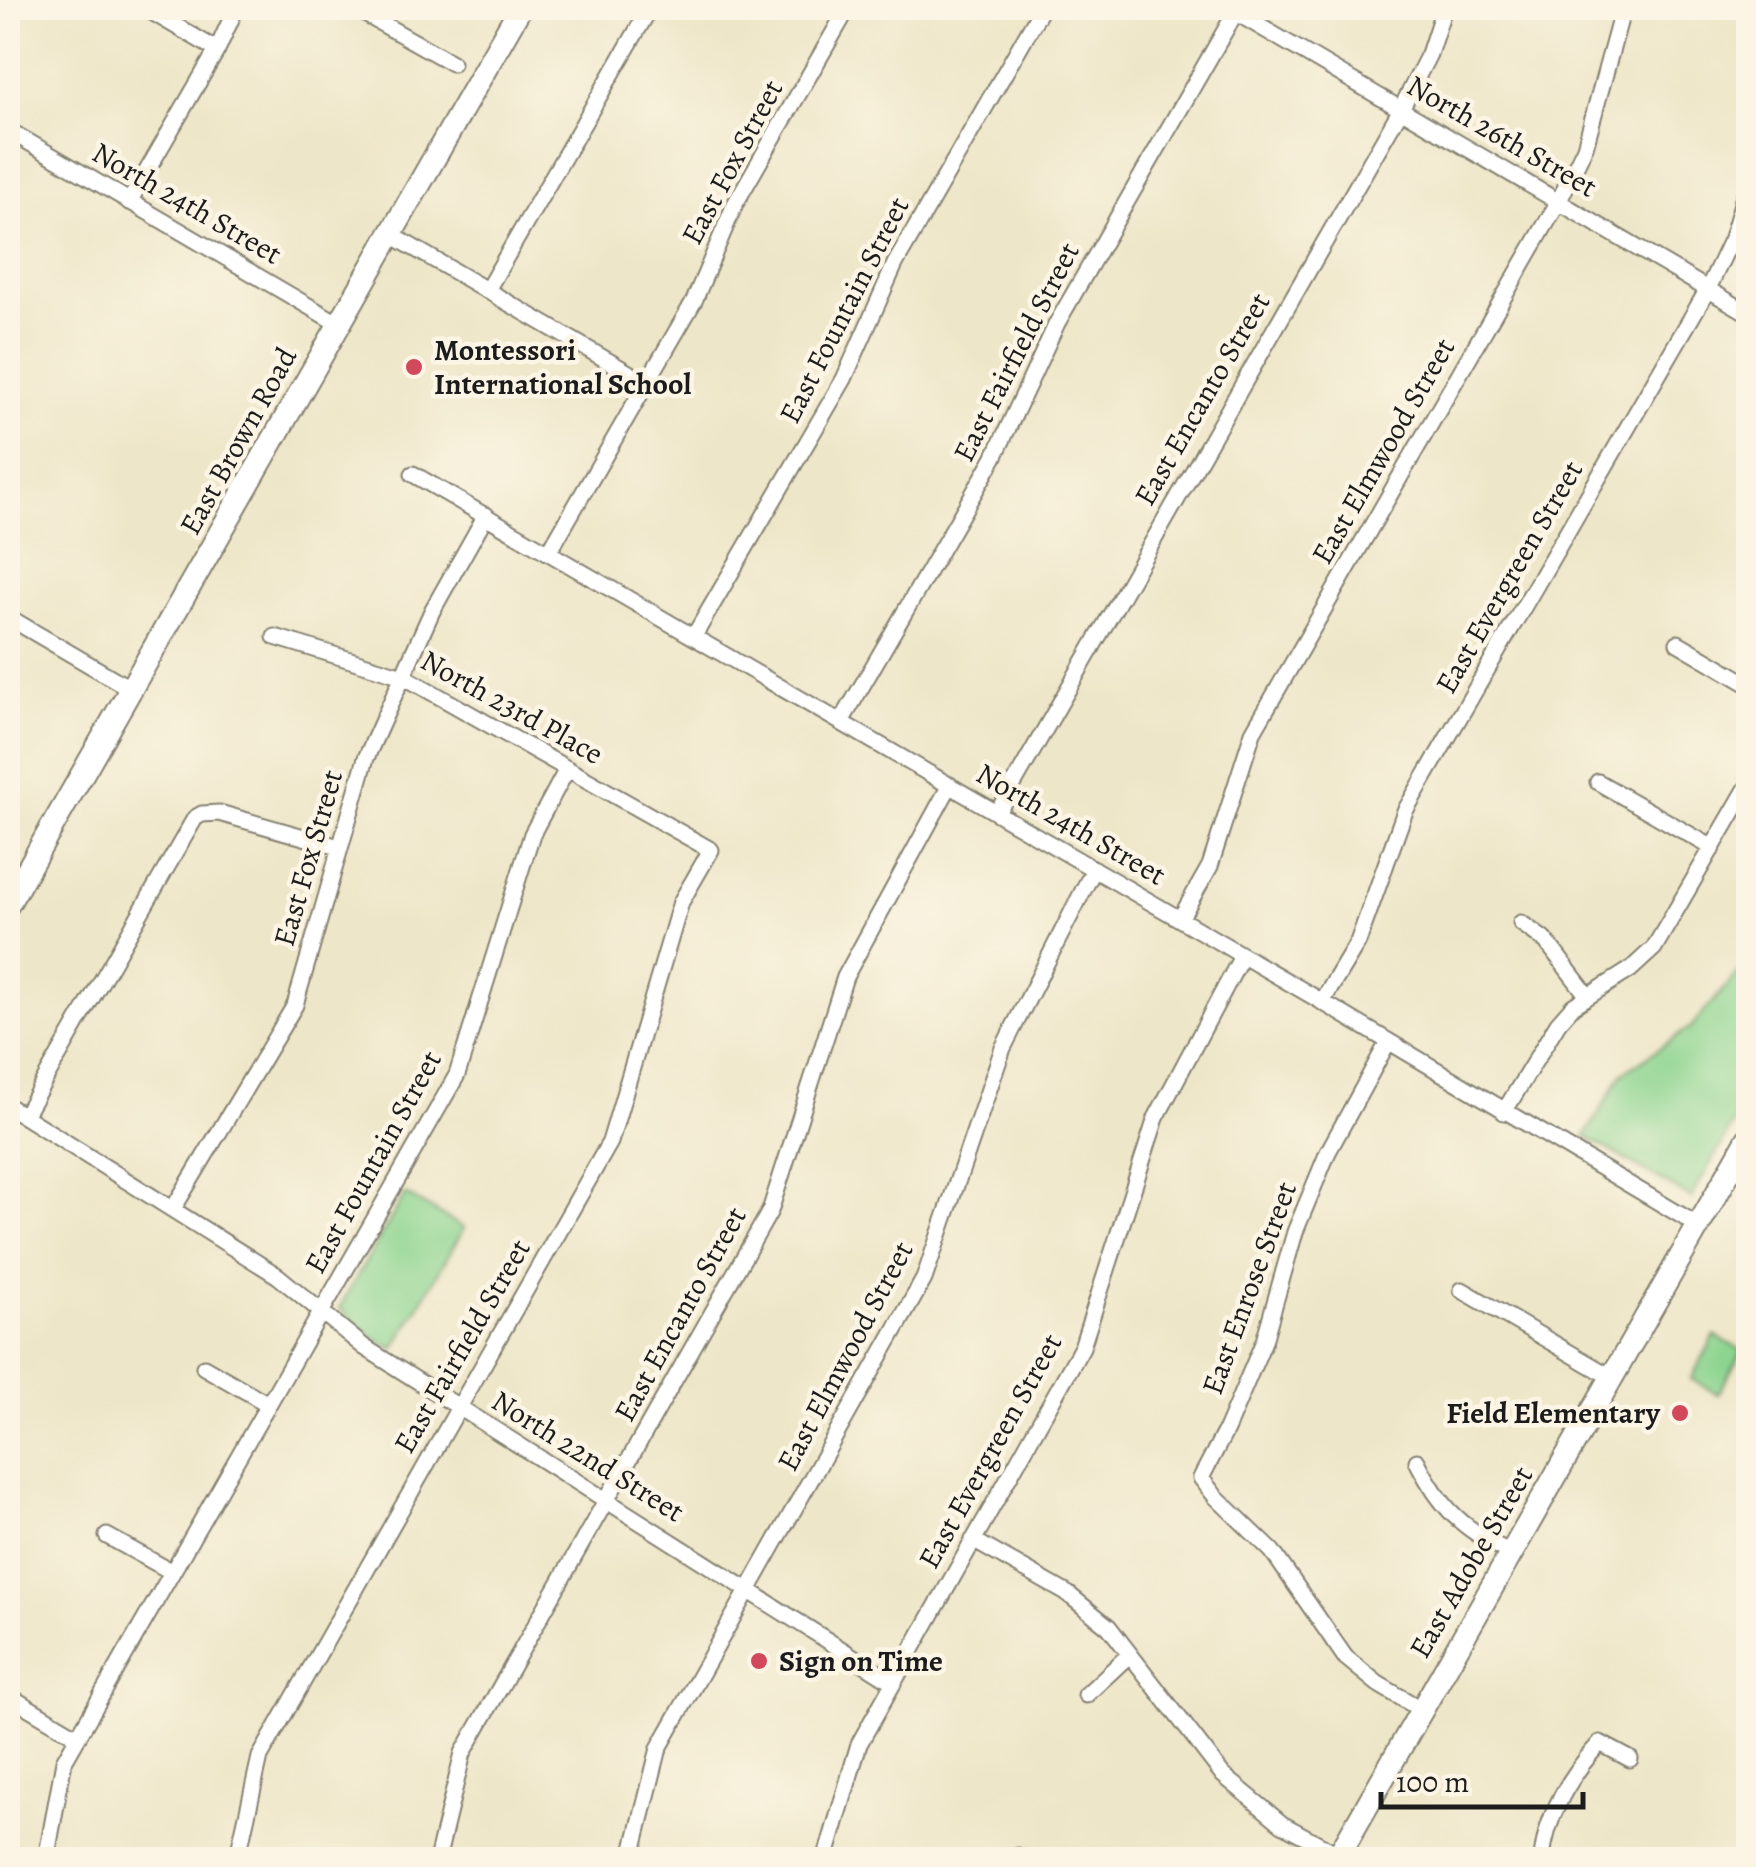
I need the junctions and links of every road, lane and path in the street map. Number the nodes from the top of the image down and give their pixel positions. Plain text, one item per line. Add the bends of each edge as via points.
1 (145, 8) edge
2 (236, 8) edge
3 (354, 8) edge
4 (520, 8) edge
5 (650, 8) edge
6 (848, 8) edge
7 (1042, 8) edge
8 (1444, 8) edge
9 (1623, 8) edge
10 (1233, 9) edge
11 (216, 50) junction
12 (452, 63) dead end
13 (1401, 109) junction
14 (8, 130) edge
15 (1748, 183) edge
16 (1559, 201) junction
17 (129, 202) junction
18 (390, 234) junction
19 (1708, 289) junction
20 (488, 290) junction
21 (1748, 313) edge
22 (339, 324) junction
23 (646, 384) junction
24 (413, 474) dead end
25 (486, 515) junction
26 (550, 552) junction
27 (8, 618) edge
28 (694, 636) junction
29 (275, 637) dead end
30 (1678, 643) dead end
31 (403, 676) junction
32 (1748, 684) edge
33 (131, 688) junction
34 (842, 722) junction
35 (567, 769) junction
36 (1598, 782) dead end
37 (950, 786) junction
38 (1748, 786) edge
39 (997, 813) junction
40 (339, 847) junction
41 (1713, 848) junction
42 (711, 850) joint
43 (1094, 870) junction
44 (8, 904) edge
45 (1180, 919) junction
46 (1521, 923) dead end
47 (1242, 956) junction
48 (1587, 994) junction
49 (1322, 1002) junction
50 (1388, 1042) junction
51 (8, 1106) edge
52 (1504, 1112) junction
53 (24, 1116) junction
54 (1748, 1139) edge
55 (173, 1209) junction
56 (1699, 1226) junction
57 (1462, 1290) dead end
58 (322, 1312) junction
59 (204, 1367) dead end
60 (1611, 1378) junction
61 (268, 1404) junction
62 (459, 1407) junction
63 (1417, 1461) dead end
64 (606, 1501) junction
65 (107, 1536) dead end
66 (973, 1540) junction
67 (1510, 1553) junction
68 (172, 1572) junction
69 (749, 1591) junction
70 (1130, 1654) junction
71 (893, 1682) junction
72 (1086, 1696) dead end
73 (14, 1700) dead end
74 (1422, 1710) junction
75 (78, 1736) junction
76 (1630, 1760) dead end
77 (1341, 1858) edge
78 (46, 1860) edge
79 (237, 1860) edge
80 (437, 1860) edge
81 (631, 1860) edge
82 (825, 1860) edge
83 (1542, 1860) edge

1 - 11 street
2 - 11 street
3 - 12 street
4 - 18 main road, East Brown Road
5 - 20 street
6 - 23 street, East Fox Street via 735,204 694,301
7 - 28 street, East Fountain Street via 896,264 844,380
8 - 13 street, East Encanto Street via 1430,54
9 - 16 street, East Elmwood Street via 1584,147
10 - 13 street, North 26th Street
10 - 34 street, East Fairfield Street via 1057,323 994,458
11 - 17 street
13 - 16 street, North 26th Street
13 - 39 street, East Encanto Street
14 - 17 street, North 24th Street
15 - 19 street, East Evergreen Street
16 - 19 street, North 26th Street
16 - 45 street, East Elmwood Street via 1252,732 1210,866
17 - 22 street, North 24th Street
18 - 20 street
18 - 22 main road, East Brown Road
19 - 21 street, North 26th Street
19 - 49 street, East Evergreen Street via 1405,811 1358,942
20 - 23 street
22 - 33 main road, East Brown Road
23 - 26 street, East Fox Street
24 - 25 street, North 24th Street
25 - 26 street, North 24th Street
25 - 31 street, East Fox Street
26 - 28 street, North 24th Street
27 - 33 street
28 - 34 street, North 24th Street
29 - 31 street, North 23rd Place
30 - 32 street
31 - 35 street, North 23rd Place
31 - 40 street, East Fox Street via 366,758
33 - 44 main road, East Brown Road
34 - 37 street, North 24th Street
35 - 42 street, North 23rd Place
35 - 58 street, East Fountain Street via 532,834 457,1075
36 - 41 street
37 - 39 street, North 24th Street
37 - 64 street, East Encanto Street via 845,976 770,1212
38 - 41 street
39 - 43 street, North 24th Street
40 - 53 street via 219,813 195,818
40 - 55 street, East Fox Street via 295,1005
41 - 48 street via 1654,948
42 - 62 street, East Fairfield Street via 681,902 610,1142
43 - 45 street, North 24th Street
43 - 69 street, East Elmwood Street via 1003,1048 924,1278
45 - 47 street, North 24th Street
46 - 48 street via 1546,941
47 - 49 street, North 24th Street
47 - 66 street, East Evergreen Street via 1156,1118 1082,1347
48 - 52 street via 1558,1023
49 - 50 street, North 24th Street
50 - 52 street, North 24th Street
50 - 74 street, East Enrose Street via 1328,1152 1295,1232 1264,1341 1201,1478 1272,1552 1345,1656
51 - 53 street, North 22nd Street
52 - 56 street, North 24th Street
53 - 55 street, North 22nd Street
54 - 56 main road, East Adobe Street
55 - 58 street, North 22nd Street
56 - 60 main road, East Adobe Street
57 - 60 street
58 - 61 street, East Fountain Street
58 - 62 street, North 22nd Street via 364,1348
59 - 61 street
60 - 67 main road, East Adobe Street
61 - 68 street, East Fountain Street
62 - 64 street, North 22nd Street
62 - 79 street, East Fairfield Street via 260,1757
63 - 67 street via 1448,1512
64 - 69 street, North 22nd Street
64 - 80 street, East Encanto Street via 463,1752
65 - 68 street
66 - 70 street via 1068,1594
66 - 71 street, East Evergreen Street
67 - 74 main road, East Adobe Street
68 - 75 street, East Fountain Street
69 - 71 street, North 22nd Street
69 - 81 street, East Elmwood Street via 659,1748
70 - 72 street
70 - 77 street via 1223,1775 1282,1824
71 - 82 street, East Evergreen Street via 858,1744
73 - 75 street
74 - 77 main road, East Adobe Street
75 - 78 street, East Fountain Street via 64,1761
76 - 83 street via 1600,1744 1584,1760 1550,1822

